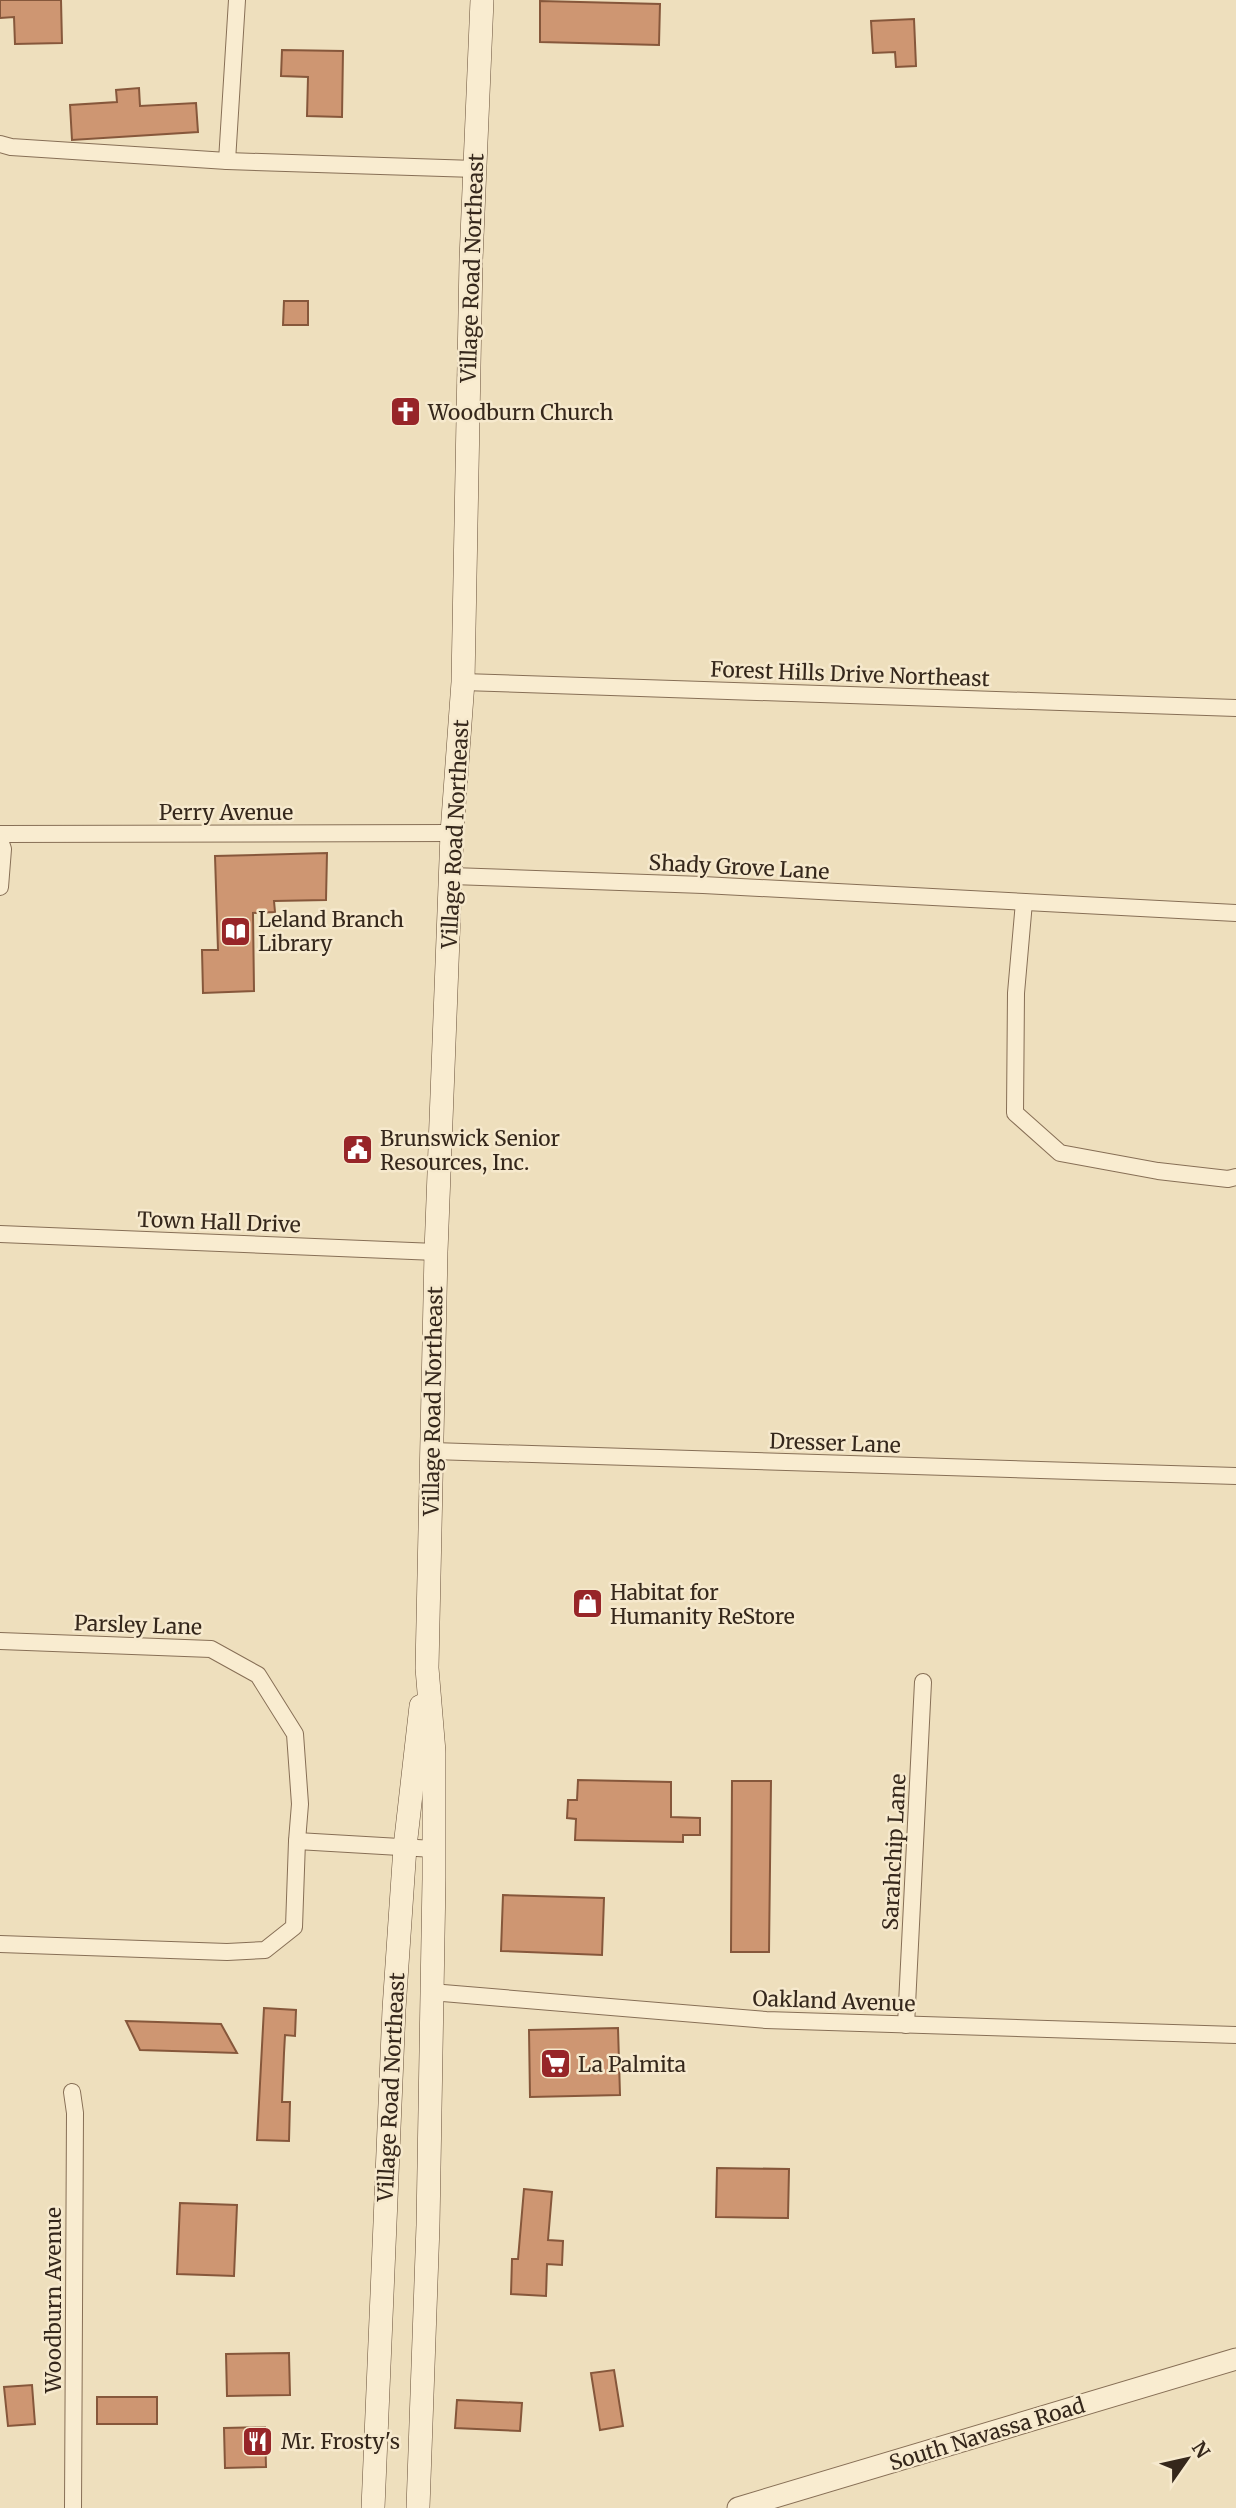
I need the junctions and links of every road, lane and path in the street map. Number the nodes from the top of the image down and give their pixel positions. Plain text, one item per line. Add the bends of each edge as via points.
1 (237, 0) edge
2 (482, 0) edge
3 (0, 144) edge
4 (227, 161) junction
5 (475, 170) junction
6 (463, 682) junction
7 (1236, 708) edge
8 (452, 833) junction
9 (0, 834) edge
10 (0, 840) edge
11 (452, 876) junction
12 (0, 887) edge
13 (1024, 902) junction
14 (1236, 913) edge
15 (1236, 1177) edge
16 (0, 1234) edge
17 (436, 1252) junction
18 (433, 1451) junction
19 (1236, 1476) edge
20 (0, 1641) edge
21 (427, 1668) junction
22 (923, 1682) dead end
23 (296, 1841) junction
24 (405, 1847) junction
25 (434, 1849) junction
26 (0, 1944) edge
27 (431, 1992) junction
28 (906, 2025) junction
29 (1236, 2035) edge
30 (72, 2092) dead end
31 (1236, 2359) edge
32 (73, 2508) edge
33 (373, 2508) edge
34 (418, 2508) edge
35 (738, 2508) edge

1 - 4 street
2 - 5 main road, Village Road Northeast
3 - 4 street
4 - 5 street
5 - 6 main road, Village Road Northeast
6 - 7 street, Forest Hills Drive Northeast
6 - 8 main road, Village Road Northeast
8 - 9 street, Perry Avenue
8 - 11 main road, Village Road Northeast
10 - 12 street
11 - 13 street, Shady Grove Lane
11 - 17 main road, Village Road Northeast
13 - 14 street, Shady Grove Lane
13 - 15 street via 1016,993 1015,1113 1060,1153 1158,1171
16 - 17 street, Town Hall Drive
17 - 18 main road, Village Road Northeast
18 - 19 street, Dresser Lane
18 - 21 main road, Village Road Northeast
20 - 23 street, Parsley Lane via 211,1649 258,1675 295,1734 300,1804
21 - 24 main road, Village Road Northeast
21 - 25 main road, Village Road Northeast via 434,1752
22 - 28 street, Sarahchip Lane
23 - 24 street
23 - 26 street, Parsley Lane via 294,1927 265,1950
24 - 25 street
24 - 33 main road, Village Road Northeast
25 - 27 main road, Village Road Northeast
27 - 28 street, Oakland Avenue via 766,2020
27 - 34 main road, Village Road Northeast
28 - 29 street, Oakland Avenue
30 - 32 street, Woodburn Avenue
31 - 35 street, South Navassa Road

